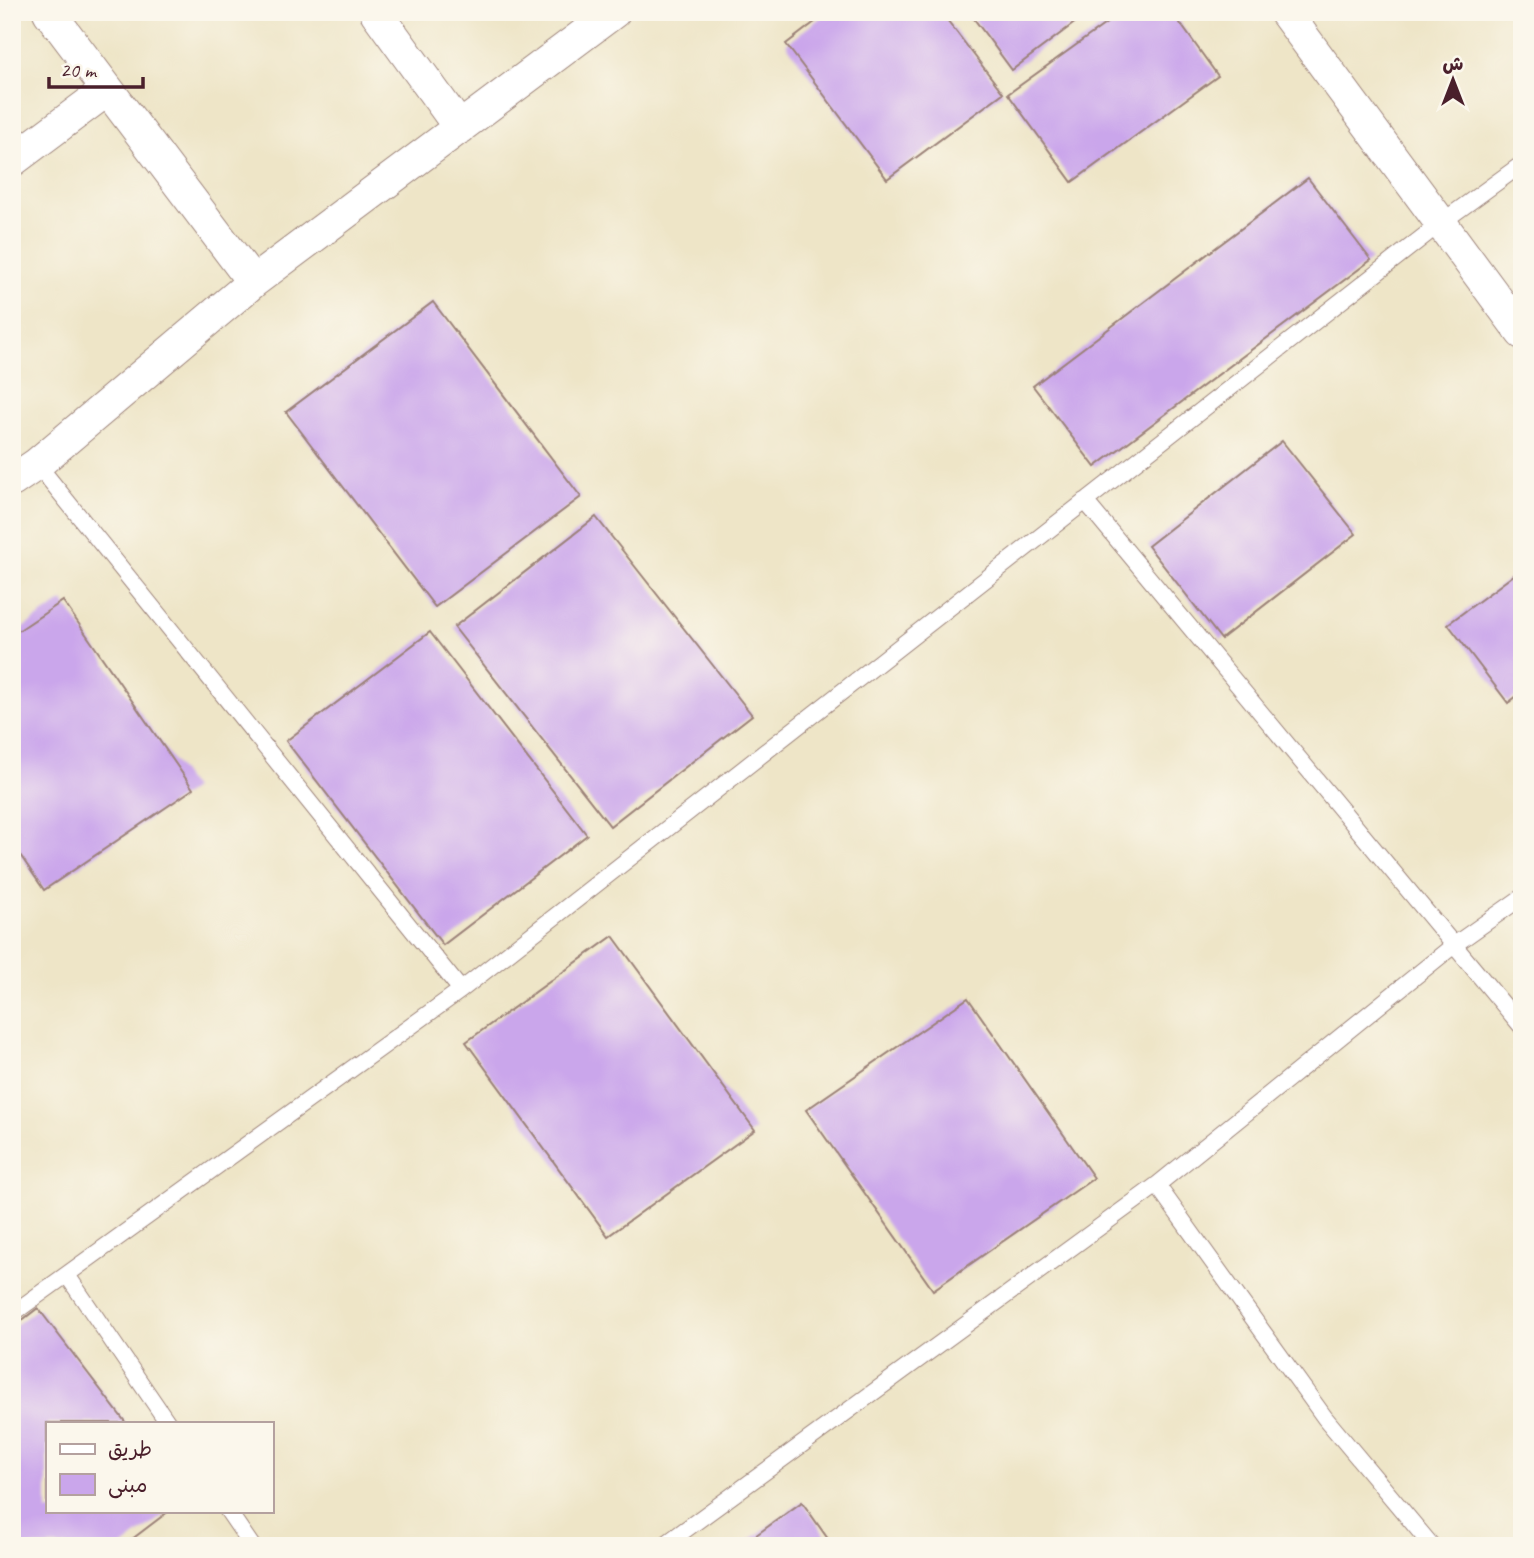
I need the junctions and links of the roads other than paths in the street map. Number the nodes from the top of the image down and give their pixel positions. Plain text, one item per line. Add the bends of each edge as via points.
1 (49, 12) edge
2 (376, 12) edge
3 (614, 12) edge
4 (1285, 12) edge
5 (107, 90) junction
6 (460, 128) junction
7 (12, 161) edge
8 (1522, 163) edge
9 (1442, 222) junction
10 (253, 282) junction
11 (1522, 333) edge
12 (24, 473) edge
13 (1085, 501) junction
14 (1522, 898) edge
15 (1454, 945) junction
16 (461, 990) junction
17 (1522, 1027) edge
18 (1157, 1185) junction
19 (67, 1275) junction
20 (12, 1314) edge
21 (167, 1422) edge
22 (229, 1512) edge
23 (252, 1546) edge
24 (663, 1546) edge
25 (1432, 1546) edge

1 - 5 street
2 - 6 street
3 - 6 street
4 - 9 street
5 - 7 street
5 - 10 street
6 - 10 street
8 - 9 lane
9 - 11 street
9 - 13 lane
10 - 12 street
12 - 16 lane
13 - 15 lane
13 - 16 lane
14 - 15 lane
15 - 17 lane
15 - 18 lane
16 - 19 lane
18 - 24 lane
18 - 25 lane via 1325,1418
19 - 20 lane
19 - 21 lane
22 - 23 lane

